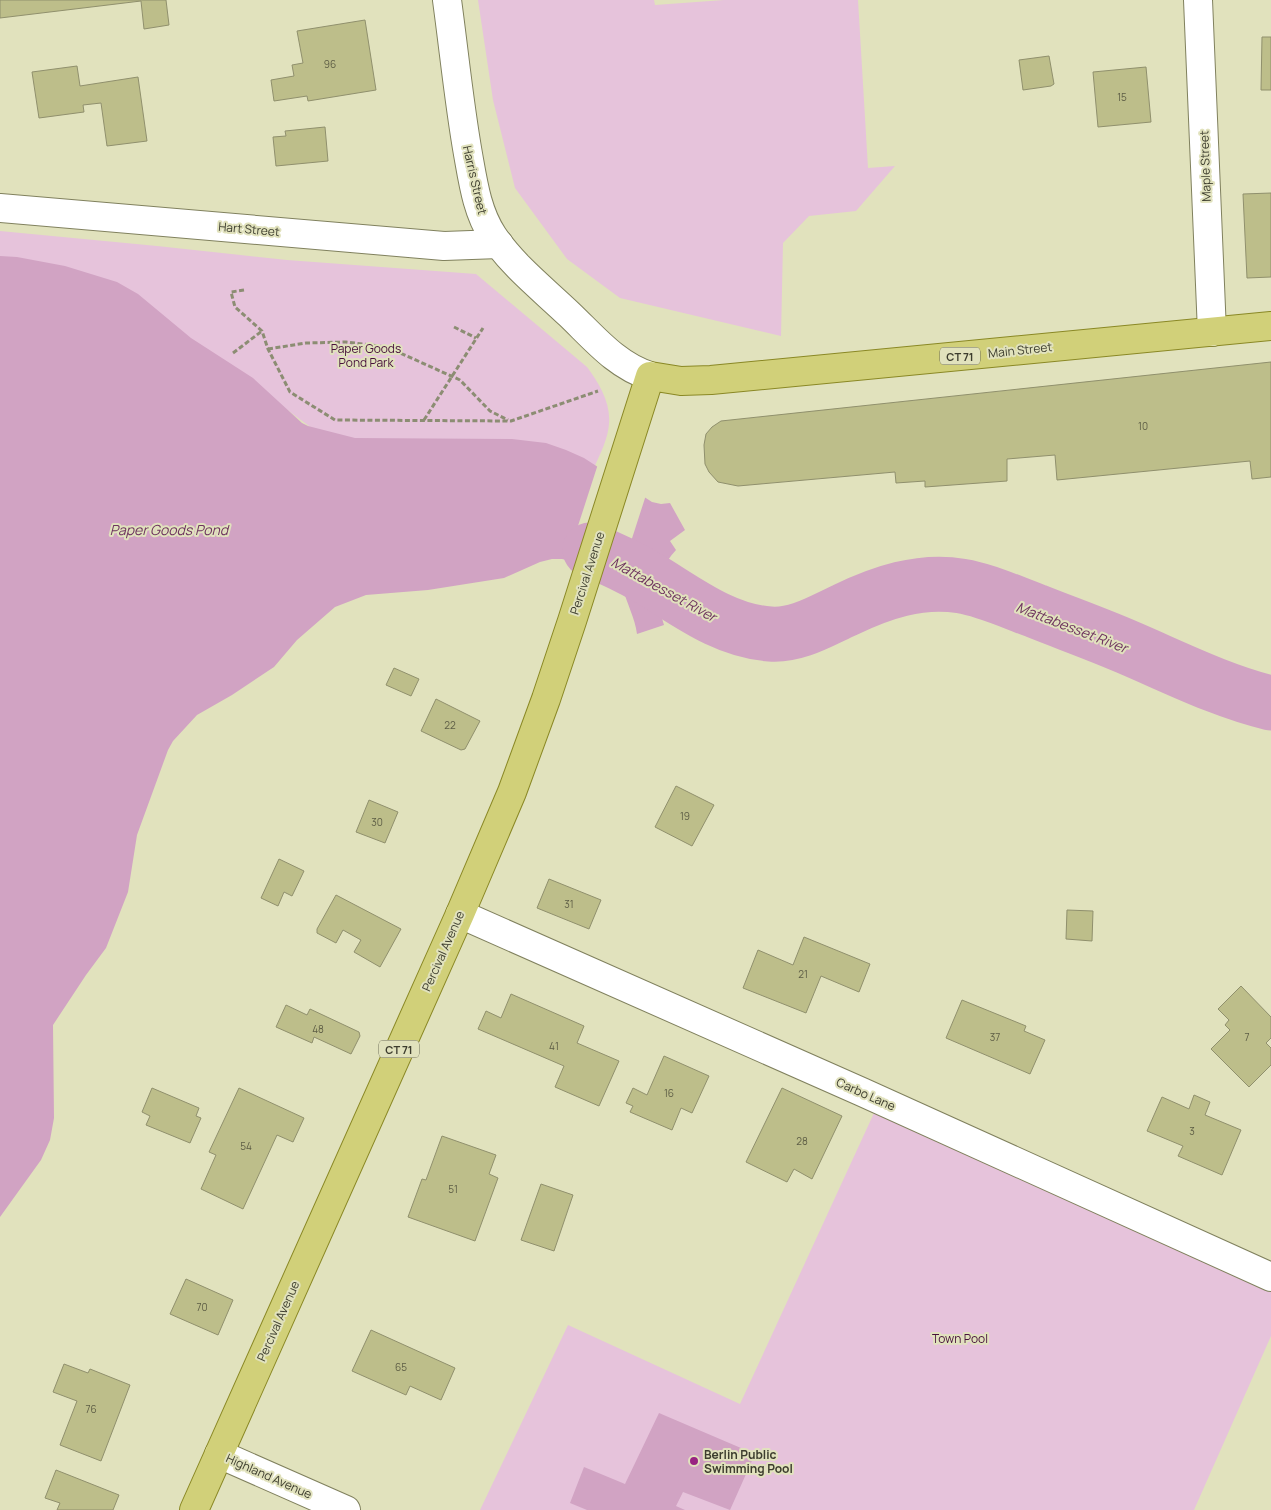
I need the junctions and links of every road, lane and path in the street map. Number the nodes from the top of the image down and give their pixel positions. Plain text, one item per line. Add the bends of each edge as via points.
1 (447, 0) edge
2 (1198, 0) edge
3 (0, 208) edge
4 (499, 244) junction
5 (244, 290) dead end
6 (1271, 326) edge
7 (454, 327) dead end
8 (483, 328) dead end
9 (262, 331) junction
10 (1212, 332) junction
11 (476, 338) junction
12 (268, 349) junction
13 (233, 353) dead end
14 (452, 376) junction
15 (650, 376) junction
16 (598, 392) dead end
17 (423, 420) junction
18 (511, 421) junction
19 (460, 914) junction
20 (1271, 1277) edge
21 (219, 1454) junction
22 (194, 1510) edge
23 (346, 1510) edge

1 - 4 street, Harris Street via 473,184 482,216
2 - 10 street, Maple Street
3 - 4 street, Hart Street via 444,246
4 - 15 street, Harris Street via 518,266 614,356 632,369
5 - 9 path via 230,292 235,307
6 - 10 main road, Main Street / CT 71
7 - 11 path
8 - 11 path
9 - 12 path
9 - 13 path
10 - 15 main road, Main Street / CT 71 via 710,380 682,381
11 - 14 path
12 - 14 path via 306,342 387,347
12 - 17 path via 290,392 334,420
14 - 17 path
14 - 18 path via 490,411
15 - 19 main road, Percival Avenue / CT 71 via 528,750
16 - 18 path
17 - 18 path
19 - 20 street, Carbo Lane
19 - 21 main road, Percival Avenue / CT 71
21 - 22 main road, Percival Avenue / CT 71
21 - 23 street, Highland Avenue

